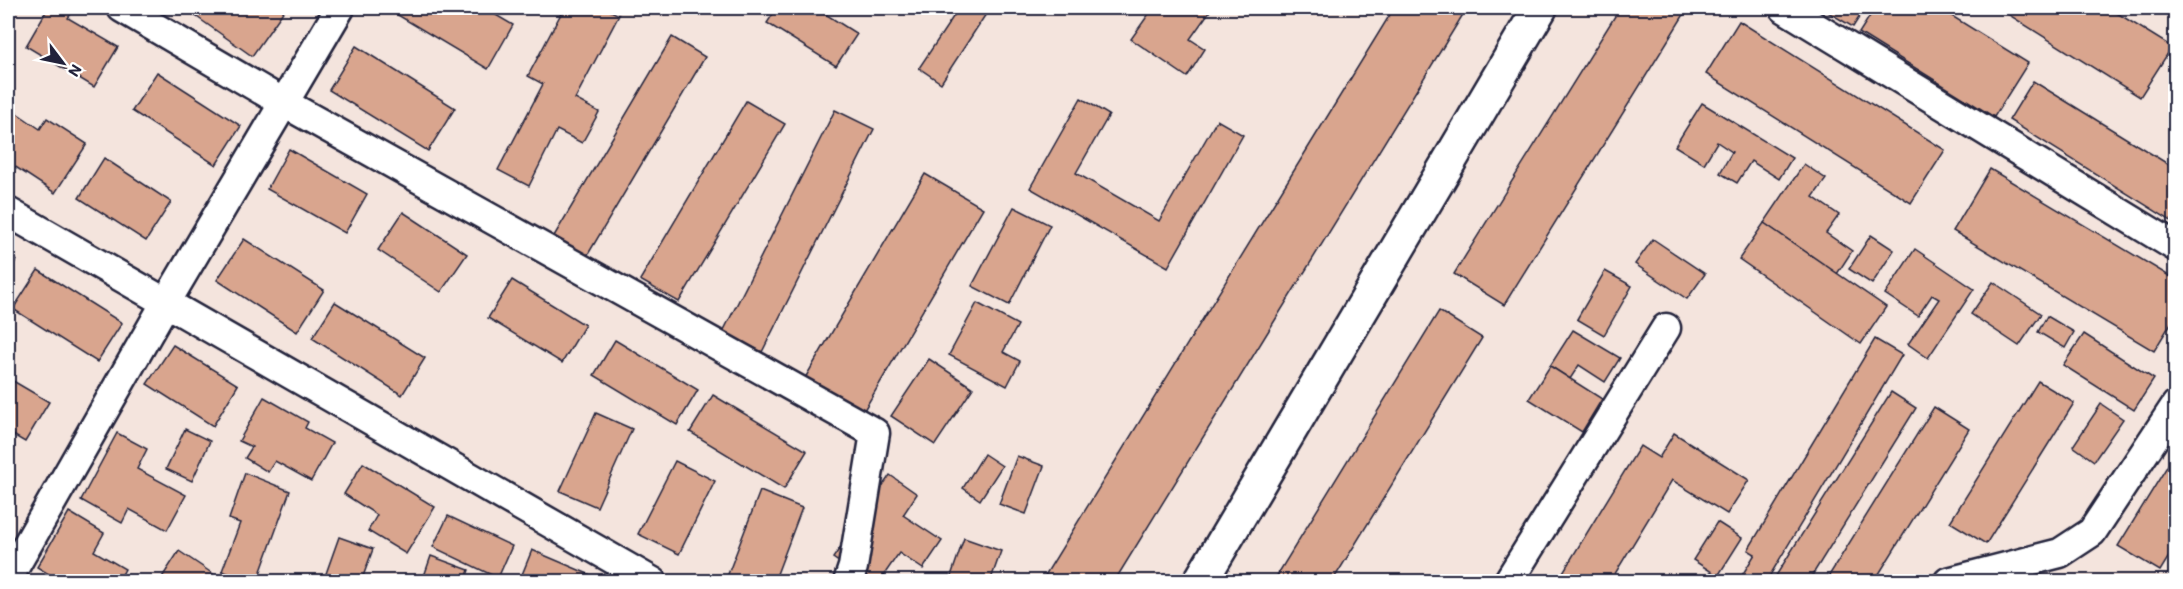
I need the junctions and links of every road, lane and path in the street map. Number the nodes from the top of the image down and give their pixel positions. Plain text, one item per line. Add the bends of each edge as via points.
1 (122, 8) edge
2 (340, 8) edge
3 (1540, 8) edge
4 (1784, 8) edge
5 (284, 103) junction
6 (8, 212) edge
7 (2175, 247) edge
8 (165, 304) junction
9 (1666, 328) dead end
10 (2175, 405) edge
11 (12, 577) edge
12 (653, 582) edge
13 (848, 582) edge
14 (1200, 582) edge
15 (1508, 582) edge
16 (1948, 582) edge

1 - 5 street
2 - 5 street
3 - 14 street
4 - 7 street
5 - 8 street
5 - 13 street via 875,433
6 - 8 street
8 - 11 street
8 - 12 street
9 - 15 street
10 - 16 street via 2092,532 2060,553

